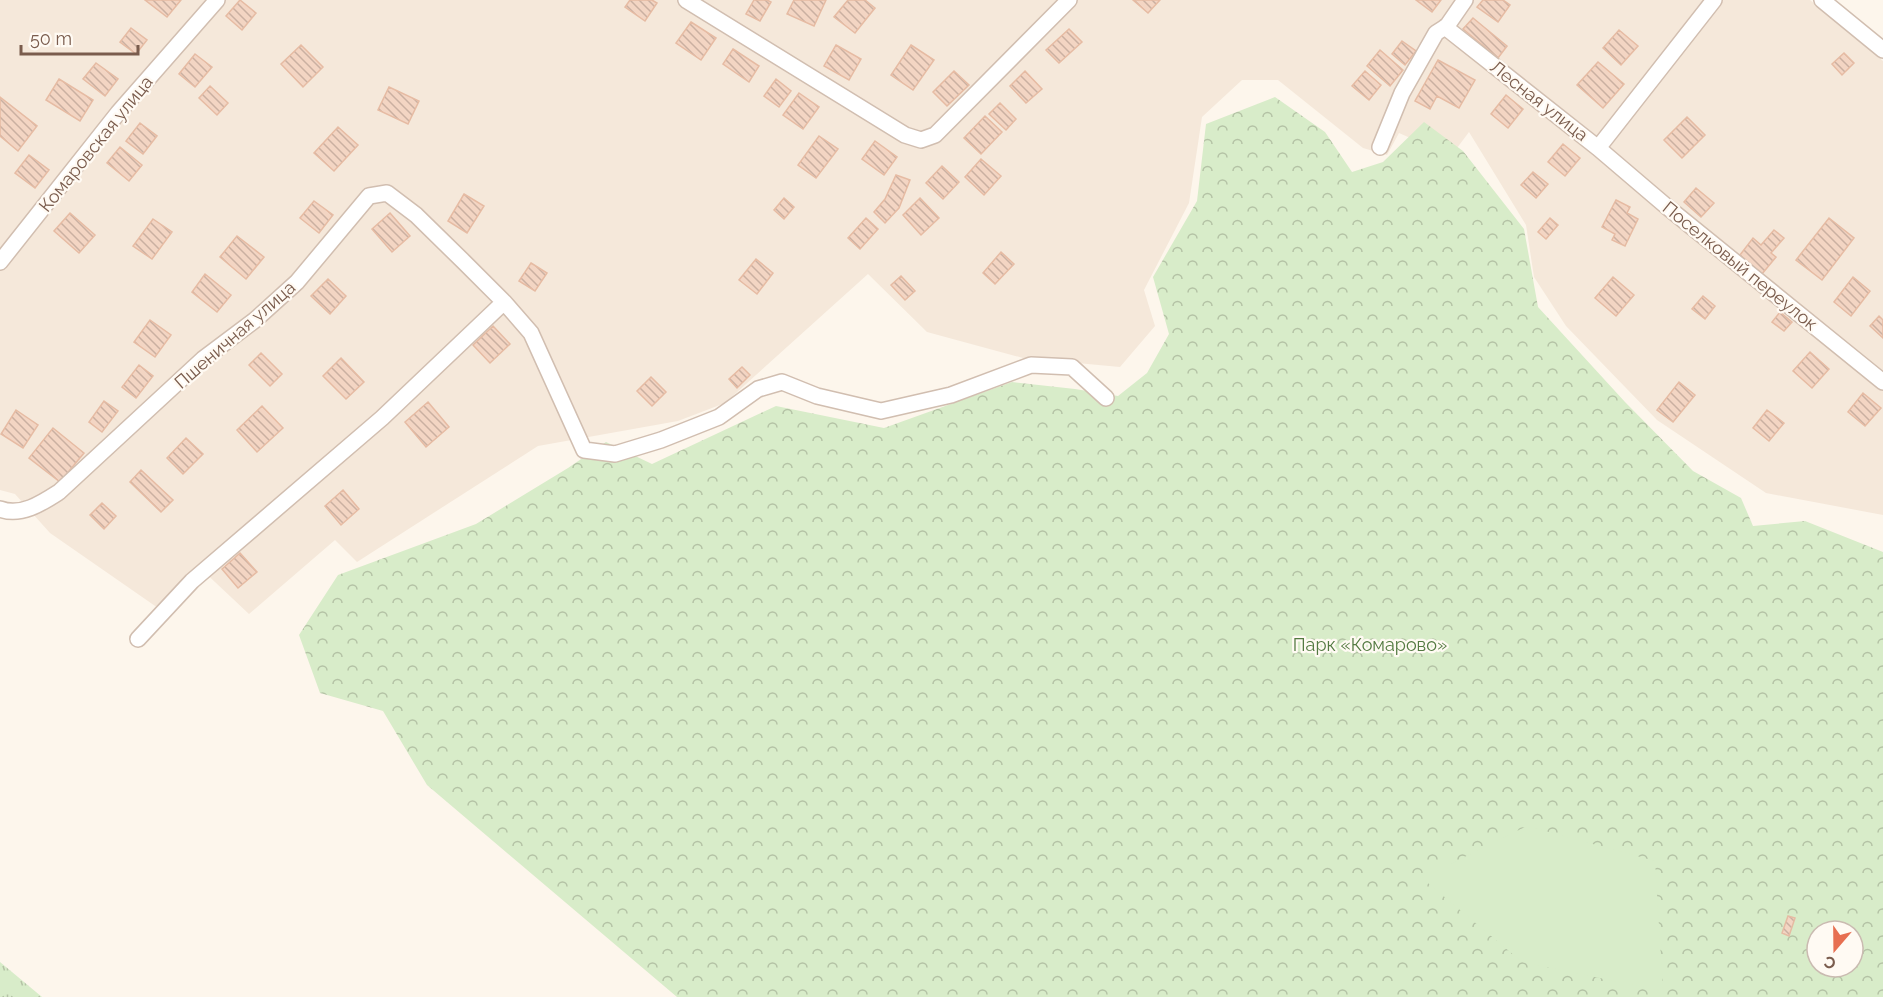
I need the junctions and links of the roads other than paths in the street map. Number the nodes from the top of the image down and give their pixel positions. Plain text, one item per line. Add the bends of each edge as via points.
1 (217, 0) edge
2 (686, 0) edge
3 (1070, 0) edge
4 (1465, 0) edge
5 (1714, 0) edge
6 (1821, 0) edge
7 (1446, 27) junction
8 (1883, 50) edge
9 (1380, 147) dead end
10 (1598, 148) junction
11 (0, 262) edge
12 (504, 302) junction
13 (1883, 382) edge
14 (1106, 398) dead end
15 (0, 509) edge
16 (138, 639) dead end

1 - 11 street, Комаровская улица via 118,113
2 - 3 street via 905,135 921,140 935,135
4 - 7 street
5 - 10 street, Лесная улица
6 - 8 street
7 - 9 street via 1436,33 1402,93
7 - 10 street, Лесная улица
10 - 13 street, Поселковый переулок
12 - 14 street, Пшеничная улица via 531,333 585,450 615,454 661,440 720,417 758,389 782,382 817,396 881,411 951,395 1031,365 1072,367
12 - 15 street, Пшеничная улица via 416,215 387,193 369,195 297,282 203,359 59,492 37,506 7,512
12 - 16 street via 382,418 192,581

